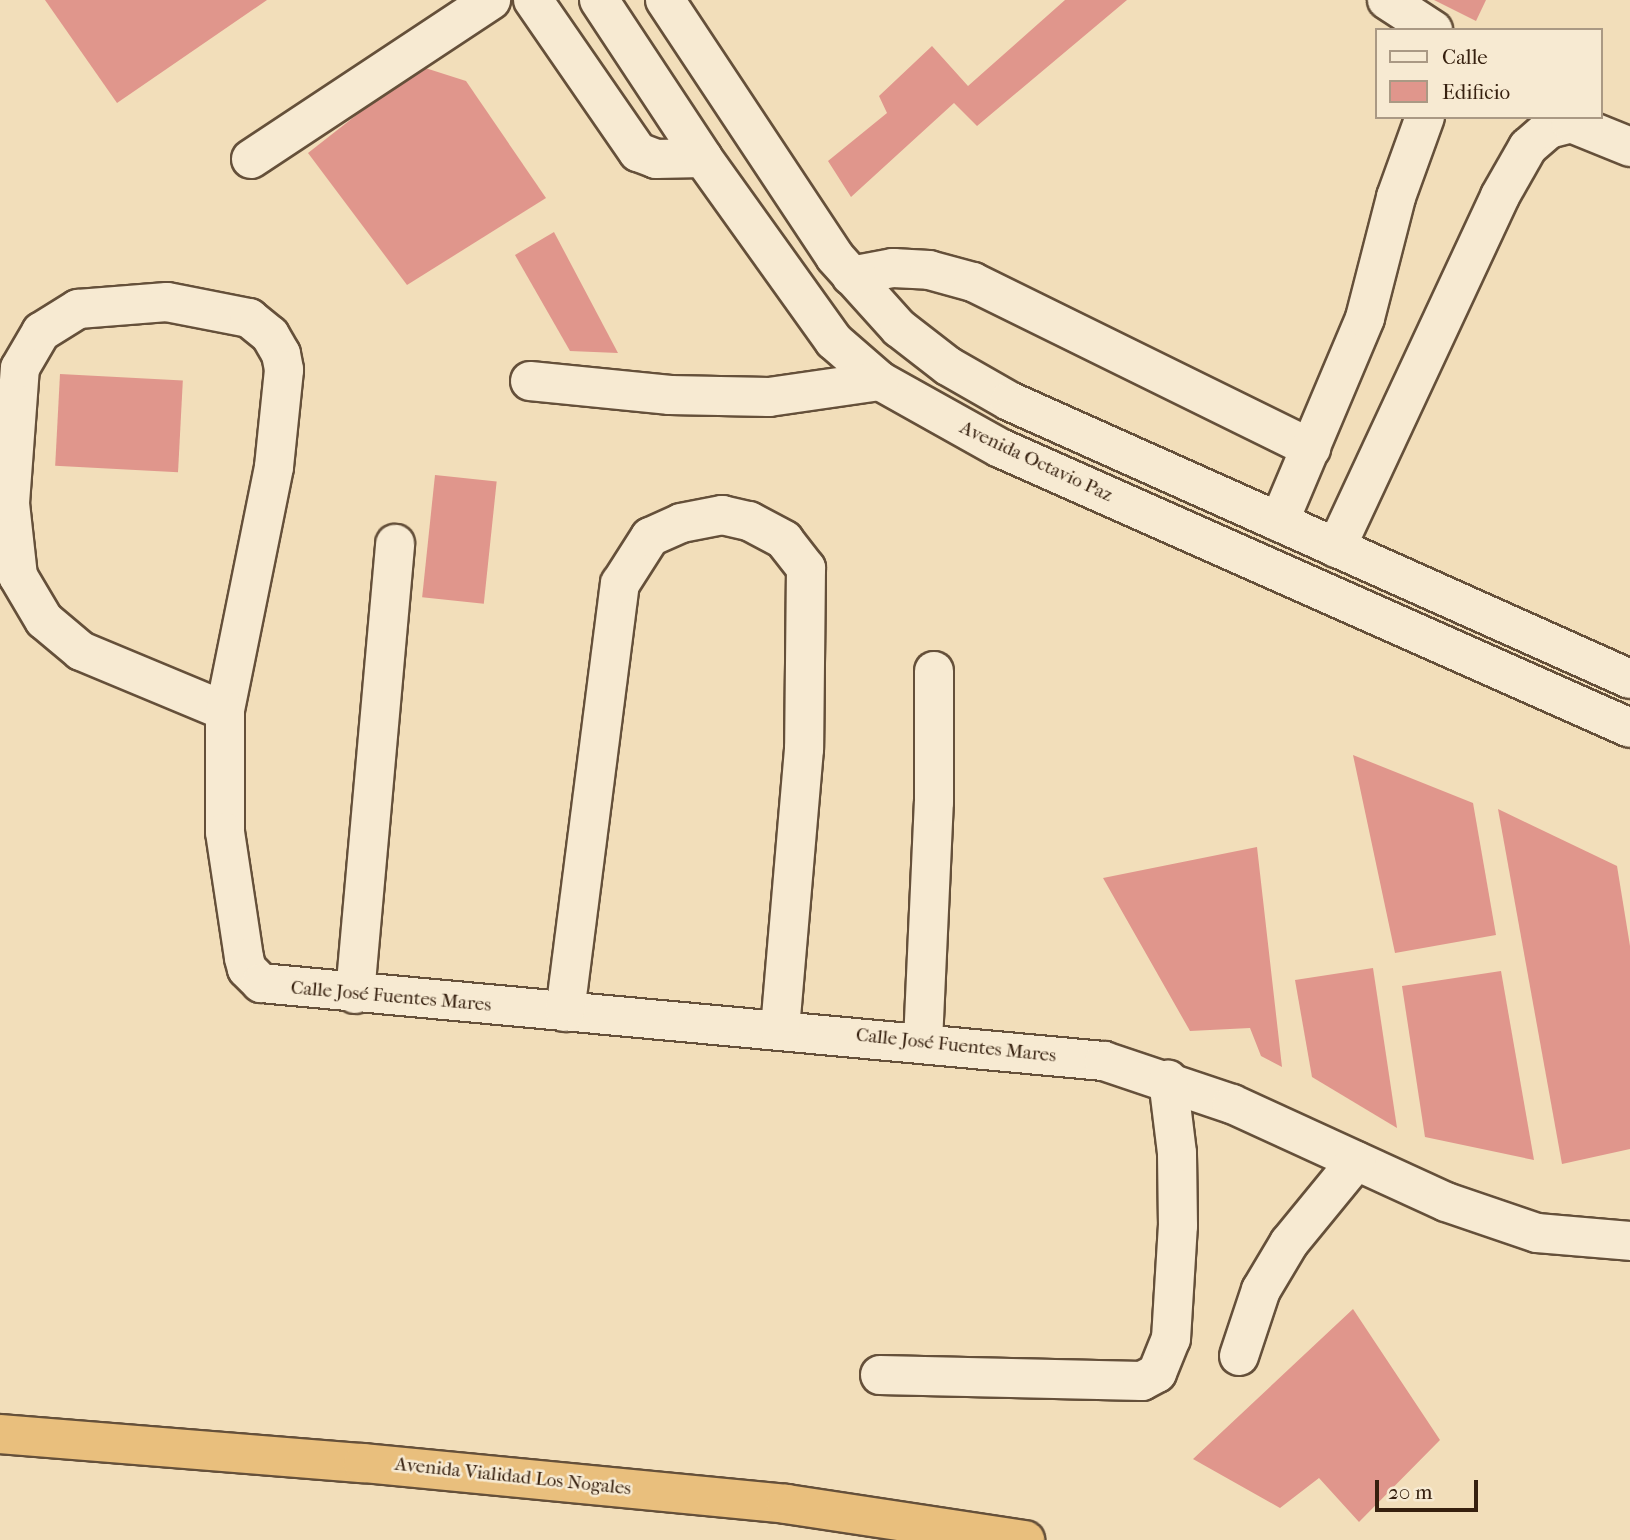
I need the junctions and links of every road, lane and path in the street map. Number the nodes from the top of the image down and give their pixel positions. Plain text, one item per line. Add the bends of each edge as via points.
1 (492, 0) edge
2 (533, 0) edge
3 (599, 0) edge
4 (665, 0) edge
5 (1387, 0) edge
6 (1430, 28) edge
7 (1424, 119) edge
8 (1630, 147) edge
9 (702, 158) junction
10 (251, 159) dead end
11 (851, 276) junction
12 (530, 380) dead end
13 (880, 381) junction
14 (1311, 448) junction
15 (1279, 522) junction
16 (395, 544) dead end
17 (1336, 548) junction
18 (1627, 670) edge
19 (934, 671) dead end
20 (225, 710) junction
21 (1630, 728) edge
22 (355, 994) junction
23 (565, 1012) junction
24 (780, 1030) junction
25 (923, 1042) junction
26 (1168, 1080) junction
27 (1356, 1161) junction
28 (1630, 1241) edge
29 (1239, 1356) dead end
30 (880, 1375) dead end
31 (0, 1434) edge
32 (786, 1504) junction
33 (873, 1540) edge
34 (1025, 1540) edge

1 - 10 street
2 - 9 street via 638,152 656,159
3 - 9 street, Avenida Octavio Paz
4 - 11 street
5 - 6 street
7 - 14 street via 1396,197 1365,318
8 - 17 street via 1571,123 1549,129 1528,147 1500,196
9 - 13 street, Avenida Octavio Paz via 834,341
11 - 14 street via 893,268 929,270 972,282
11 - 15 street via 899,328 948,366 1009,401
12 - 13 street via 670,395 769,397
13 - 21 street, Avenida Octavio Paz via 1000,448
14 - 15 street
15 - 17 street
16 - 22 street
17 - 18 street
19 - 25 street via 934,816
20 - 20 street via 274,467 284,370 281,354 270,335 249,318 167,302 78,309 41,332 20,368 10,503 18,576 44,620 81,651
20 - 22 street, Calle José Fuentes Mares via 225,832 244,958 253,977 273,987
22 - 23 street, Calle José Fuentes Mares
23 - 24 street, Calle José Fuentes Mares
23 - 24 street via 620,584 650,537 681,523 722,514 749,521 784,540 806,568 804,749
24 - 25 street, Calle José Fuentes Mares
25 - 26 street, Calle José Fuentes Mares via 1104,1061
26 - 27 street, Calle José Fuentes Mares
26 - 30 street via 1177,1153 1178,1226 1171,1339 1157,1373 1142,1381
27 - 28 street, Calle José Fuentes Mares via 1446,1202 1537,1233
27 - 29 street via 1289,1243 1261,1290
31 - 32 highway, Avenida Vialidad Los Nogales
32 - 33 highway
32 - 34 highway, Avenida Vialidad Los Nogales

